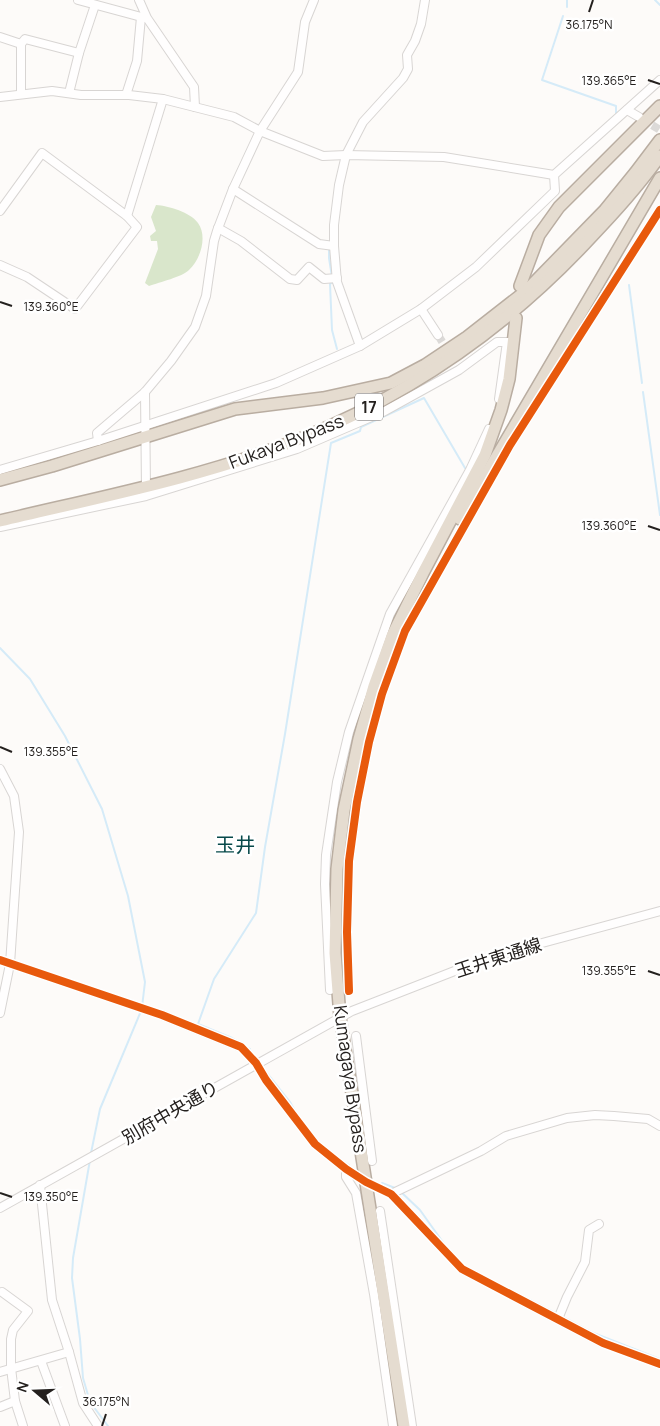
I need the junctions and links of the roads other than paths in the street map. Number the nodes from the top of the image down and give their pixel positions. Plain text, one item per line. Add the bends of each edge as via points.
1 (78, 0) edge
2 (139, 0) edge
3 (314, 0) edge
4 (425, 0) edge
5 (95, 6) junction
6 (144, 18) junction
7 (0, 37) edge
8 (21, 44) junction
9 (79, 52) junction
10 (660, 80) edge
11 (69, 93) junction
12 (21, 94) junction
13 (126, 95) junction
14 (0, 97) edge
15 (163, 100) junction
16 (660, 106) edge
17 (195, 107) junction
18 (627, 110) junction
19 (639, 117) tunnel mouth
20 (260, 131) junction
21 (660, 140) edge
22 (346, 155) junction
23 (660, 156) edge
24 (554, 175) junction
25 (660, 178) edge
26 (233, 189) junction
27 (4, 199) edge
28 (660, 210) edge
29 (0, 211) edge
30 (127, 216) junction
31 (218, 228) junction
32 (331, 246) junction
33 (0, 265) edge
34 (336, 278) junction
35 (520, 286) dead end
36 (421, 309) junction
37 (516, 318) dead end
38 (438, 335) tunnel mouth
39 (510, 342) junction
40 (360, 346) junction
41 (145, 392) junction
42 (146, 426) junction
43 (493, 427) junction
44 (145, 438) junction
45 (98, 441) junction
46 (508, 443) junction
47 (0, 470) edge
48 (0, 480) edge
49 (146, 491) junction
50 (0, 521) edge
51 (0, 527) edge
52 (415, 592) junction
53 (359, 737) junction
54 (0, 769) edge
55 (326, 859) junction
56 (344, 861) junction
57 (660, 911) edge
58 (0, 960) edge
59 (10, 964) junction
60 (330, 990) dead end
61 (349, 991) dead end
62 (0, 1013) edge
63 (340, 1017) junction
64 (356, 1036) dead end
65 (256, 1063) junction
66 (358, 1126) junction
67 (660, 1126) edge
68 (372, 1160) dead end
69 (346, 1169) junction
70 (366, 1182) junction
71 (40, 1185) junction
72 (390, 1194) junction
73 (0, 1208) edge
74 (380, 1211) dead end
75 (599, 1224) dead end
76 (383, 1265) junction
77 (2, 1292) dead end
78 (558, 1319) junction
79 (69, 1352) junction
80 (41, 1361) junction
81 (660, 1364) edge
82 (11, 1368) junction
83 (0, 1372) edge
84 (15, 1401) junction
85 (0, 1407) edge
86 (23, 1426) edge
87 (65, 1426) edge
88 (98, 1426) edge
89 (393, 1426) edge
90 (404, 1426) edge
91 (412, 1426) edge

1 - 5 street
2 - 6 street
3 - 20 street via 305,22 298,72
4 - 22 street via 415,41 407,55 408,70 363,122
5 - 6 street
5 - 9 street
6 - 13 street via 137,61
6 - 17 street via 194,87
7 - 8 street
8 - 9 street via 25,39
8 - 12 street
9 - 11 street
10 - 18 street
11 - 12 street
11 - 13 street
12 - 14 street
13 - 15 street
15 - 17 street
15 - 30 street
16 - 35 highway via 559,207 539,235
17 - 20 street via 234,117
18 - 19 street
18 - 24 street
20 - 22 street via 323,156
20 - 26 street
21 - 44 highway, Fukaya Bypass / 17 via 605,210 526,291 425,365 391,383 323,398 235,409
22 - 24 street via 444,157
22 - 32 street
23 - 49 highway, Fukaya Bypass / 17 via 611,216 535,294 471,346 358,413 300,439
24 - 36 street via 555,191 476,267
25 - 46 highway
26 - 31 street
26 - 32 street via 319,244
27 - 29 street
27 - 30 street via 42,153
28 - 46 street
30 - 33 street via 137,227 75,309 27,277
31 - 34 street via 241,241 290,279 297,280 309,267 324,279
31 - 41 street via 206,296 195,327
32 - 34 street
34 - 40 street
36 - 38 street
36 - 40 street
37 - 39 highway
39 - 43 highway via 509,379
39 - 49 street via 497,342 383,412 297,449
40 - 42 street via 276,383
41 - 42 street
41 - 45 street via 97,433
42 - 44 street
42 - 45 street
43 - 52 highway via 481,463
43 - 53 street via 390,614
44 - 48 highway, Fukaya Bypass / 17
44 - 49 street
45 - 47 street
46 - 52 highway
46 - 53 street via 405,631 382,694
49 - 50 highway, Fukaya Bypass / 17
49 - 51 street
52 - 53 highway, Kumagaya Bypass via 392,636
53 - 55 street via 337,782
53 - 56 highway, Kumagaya Bypass via 344,810
54 - 59 street via 14,796 19,832
55 - 56 street
55 - 60 street via 324,884
56 - 61 street
56 - 63 highway, Kumagaya Bypass via 335,953
57 - 63 street, 玉井東通線 via 470,965
58 - 59 street
59 - 62 street
59 - 65 street via 149,1011 241,1047
63 - 65 street, 別府中央通り
63 - 66 highway, Kumagaya Bypass
64 - 66 street
65 - 69 street via 315,1144
65 - 71 street, 別府中央通り
66 - 68 street
66 - 70 highway, Kumagaya Bypass
67 - 72 street via 648,1120 614,1116 567,1118 506,1136
69 - 70 street
69 - 89 street via 346,1177 356,1193
70 - 72 street
70 - 76 highway, Kumagaya Bypass
71 - 73 street, 別府中央通り
71 - 79 street via 52,1300
72 - 78 street via 462,1269
74 - 76 street
75 - 78 street via 588,1230 585,1262
76 - 90 highway, Kumagaya Bypass
76 - 91 street
77 - 82 street via 28,1311 13,1330
78 - 81 street via 603,1343
79 - 80 street
79 - 88 street via 83,1403
80 - 82 street
80 - 87 street
82 - 83 street
82 - 84 street
84 - 85 street
84 - 86 street

